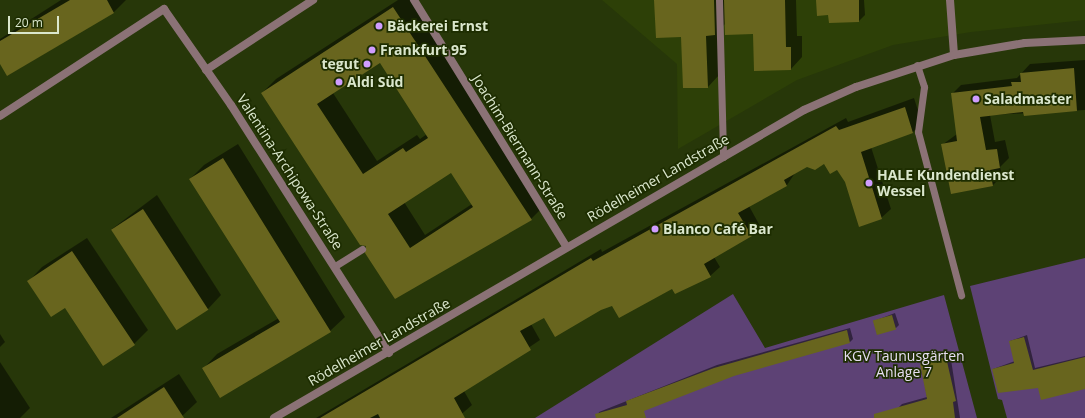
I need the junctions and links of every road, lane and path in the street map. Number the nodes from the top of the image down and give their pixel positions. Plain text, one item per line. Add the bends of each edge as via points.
1 (313, 0) edge
2 (414, 0) edge
3 (719, 0) edge
4 (950, 0) edge
5 (1085, 40) edge
6 (954, 55) junction
7 (917, 65) junction
8 (206, 70) junction
9 (0, 116) edge
10 (723, 157) junction
11 (566, 246) junction
12 (362, 249) dead end
13 (335, 266) junction
14 (961, 295) dead end
15 (389, 353) junction
16 (274, 418) edge

1 - 8 street
2 - 11 street, Joachim-Biermann-Straße
3 - 10 lane
4 - 6 street
5 - 6 street, Rödelheimer Landstraße via 1025,43
6 - 7 street, Rödelheimer Landstraße
7 - 10 street, Rödelheimer Landstraße via 804,110
7 - 14 lane via 924,87 918,132
8 - 9 street, Valentina-Archipowa-Straße via 164,9
8 - 13 street, Valentina-Archipowa-Straße
10 - 11 street, Rödelheimer Landstraße
11 - 15 street, Rödelheimer Landstraße
12 - 13 lane
13 - 15 street, Valentina-Archipowa-Straße
15 - 16 street, Rödelheimer Landstraße

